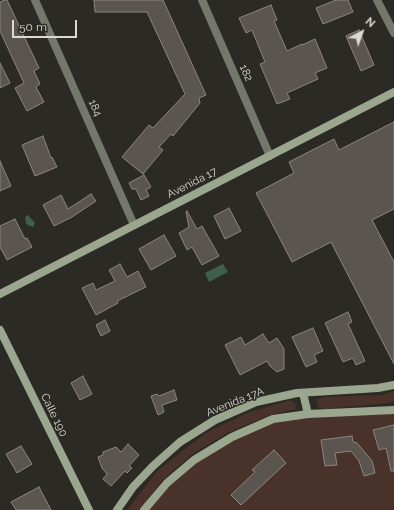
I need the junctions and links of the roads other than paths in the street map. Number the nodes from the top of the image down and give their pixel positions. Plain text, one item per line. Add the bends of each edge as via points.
1 (35, 0) edge
2 (202, 0) edge
3 (377, 0) edge
4 (394, 33) edge
5 (394, 92) edge
6 (270, 156) junction
7 (134, 225) junction
8 (0, 294) edge
9 (0, 330) edge
10 (394, 385) edge
11 (303, 392) junction
12 (394, 410) edge
13 (308, 414) junction
14 (89, 510) edge
15 (117, 510) edge
16 (144, 510) edge

1 - 7 street, 184
2 - 6 street, 182
3 - 4 street
5 - 6 main road, Avenida 17
6 - 7 main road, Avenida 17
7 - 8 main road, Avenida 17
9 - 14 main road, Calle 190
10 - 11 main road, Avenida 17A
11 - 13 main road
11 - 15 main road, Avenida 17A via 256,402 201,428 180,442 153,466
12 - 13 main road
13 - 16 main road via 274,419 232,437 194,460 167,483

